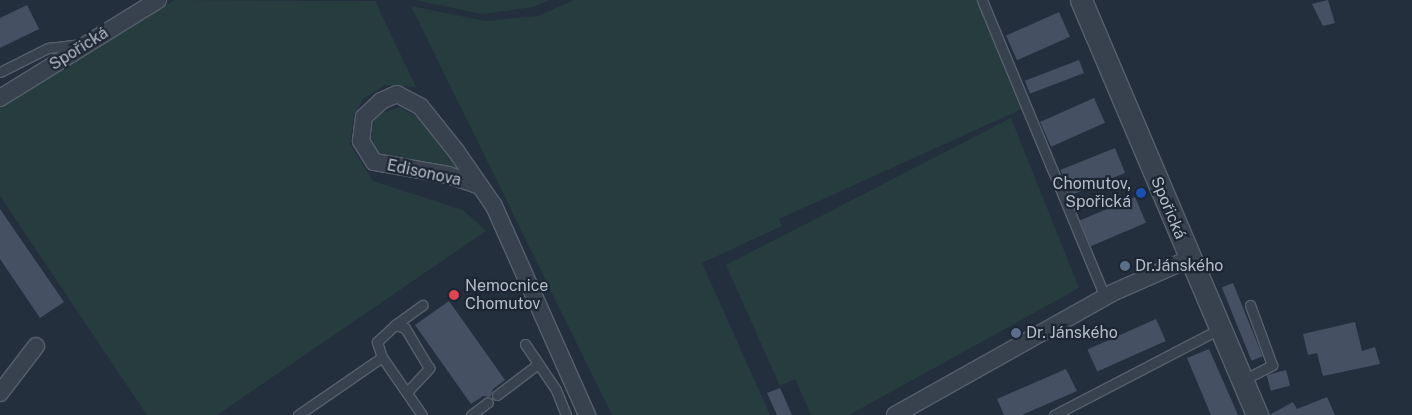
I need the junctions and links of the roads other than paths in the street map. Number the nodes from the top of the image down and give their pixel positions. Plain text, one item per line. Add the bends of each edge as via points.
1 (158, 0) edge
2 (982, 0) edge
3 (1081, 0) edge
4 (90, 42) junction
5 (0, 72) edge
6 (0, 98) edge
7 (480, 186) junction
8 (1189, 259) junction
9 (1105, 297) junction
10 (423, 305) dead end
11 (1250, 305) dead end
12 (395, 325) junction
13 (1222, 328) junction
14 (525, 344) dead end
15 (36, 346) dead end
16 (382, 357) junction
17 (538, 364) junction
18 (1243, 380) junction
19 (407, 392) junction
20 (0, 393) edge
21 (497, 395) dead end
22 (488, 402) dead end
23 (298, 415) edge
24 (422, 415) edge
25 (471, 415) edge
26 (566, 415) edge
27 (587, 415) edge
28 (895, 415) edge
29 (1054, 415) edge
30 (1257, 415) edge

1 - 4 street, Spořická
2 - 9 lane
3 - 8 street, Spořická
4 - 5 lane via 48,48
4 - 6 street, Spořická
7 - 7 street, Edisonova via 420,106 397,94 381,101 364,117 361,141 374,162 448,175
7 - 27 street, Edisonova via 494,206
8 - 9 street
8 - 13 street, Spořická
9 - 28 street
10 - 12 lane
11 - 18 lane via 1272,365
12 - 16 lane via 378,342
12 - 19 lane via 405,328 429,368
13 - 18 street, Spořická
13 - 29 lane
14 - 17 lane
15 - 20 street
16 - 19 lane
16 - 23 lane
17 - 21 lane
17 - 26 lane
18 - 30 street, Spořická
19 - 24 lane
22 - 25 lane

